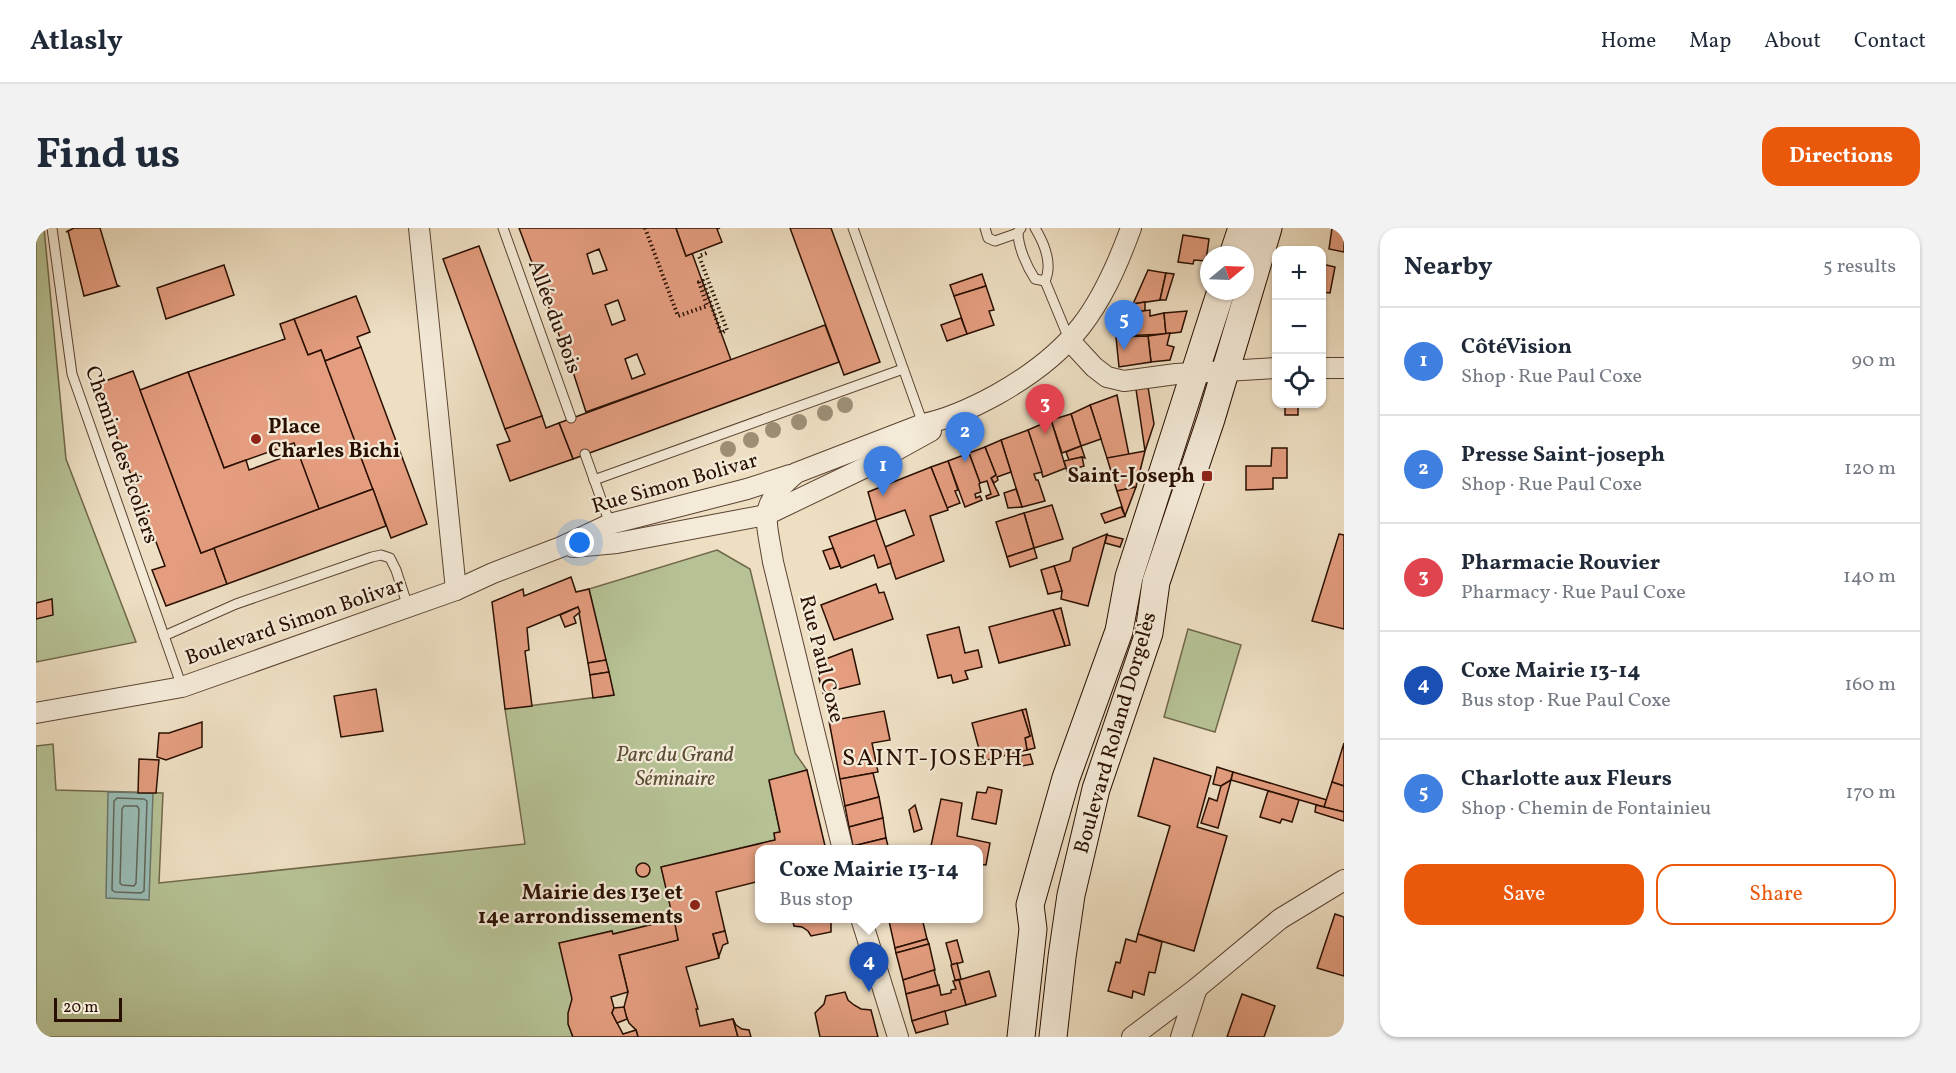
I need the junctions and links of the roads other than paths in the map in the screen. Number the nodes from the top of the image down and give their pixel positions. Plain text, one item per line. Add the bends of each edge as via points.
1 (52, 228) edge
2 (419, 228) edge
3 (503, 228) edge
4 (853, 228) edge
5 (985, 228) edge
6 (1035, 228) edge
7 (1131, 228) edge
8 (1242, 228) edge
9 (1268, 228) edge
10 (1020, 231) edge
11 (1236, 246) edge
12 (1045, 281) junction
13 (1218, 300) edge
14 (1070, 341) junction
15 (1272, 368) edge
16 (1326, 368) edge
17 (1344, 368) edge
18 (903, 369) junction
19 (1226, 370) junction
20 (1194, 372) junction
21 (571, 418) dead end
22 (925, 429) junction
23 (585, 454) dead end
24 (796, 473) junction
25 (594, 480) junction
26 (766, 515) junction
27 (610, 524) junction
28 (561, 548) junction
29 (456, 590) junction
30 (408, 607) junction
31 (164, 636) junction
32 (182, 687) junction
33 (36, 713) edge
34 (842, 845) edge
35 (1344, 880) edge
36 (863, 923) edge
37 (1197, 988) junction
38 (898, 1037) edge
39 (1020, 1037) edge
40 (1053, 1037) edge
41 (1132, 1037) edge
42 (1180, 1037) edge

1 - 31 lane, Chemin des Écoliers via 72,374
2 - 29 street
3 - 21 lane, Allée du Bois
4 - 18 lane
5 - 10 lane via 988,238 995,240
6 - 12 lane via 1049,264
7 - 14 street via 1109,284
8 - 11 main road
9 - 19 main road, Boulevard Roland Dorgelès
10 - 12 lane via 1018,238 1030,272 1035,279
12 - 14 lane
13 - 20 main road, Boulevard Roland Dorgelès
14 - 20 street via 1107,377 1124,381
14 - 22 street via 1024,380
15 - 19 street
16 - 17 street
18 - 22 lane
18 - 25 lane
19 - 20 street
19 - 40 main road, Boulevard Roland Dorgelès via 1156,582 1149,633 1096,789 1071,896
20 - 39 main road, Boulevard Roland Dorgelès via 1128,577 1119,631 1066,778 1030,904 1033,929
22 - 24 street
22 - 26 street via 866,467
23 - 25 lane
24 - 26 street via 770,500
24 - 27 street, Rue Simon Bolivar
25 - 27 lane
26 - 28 street, Rue Simon Bolivar via 617,543
26 - 34 street, Rue Paul Coxe via 773,562
27 - 28 street, Rue Simon Bolivar
28 - 29 street, Boulevard Simon Bolivar
29 - 30 street, Boulevard Simon Bolivar
30 - 31 lane via 390,558 381,555 236,604
30 - 32 street, Boulevard Simon Bolivar
31 - 32 lane, Chemin des Écoliers
32 - 33 street, Boulevard Simon Bolivar
35 - 37 street via 1280,919
36 - 38 street
37 - 41 street
37 - 42 street

